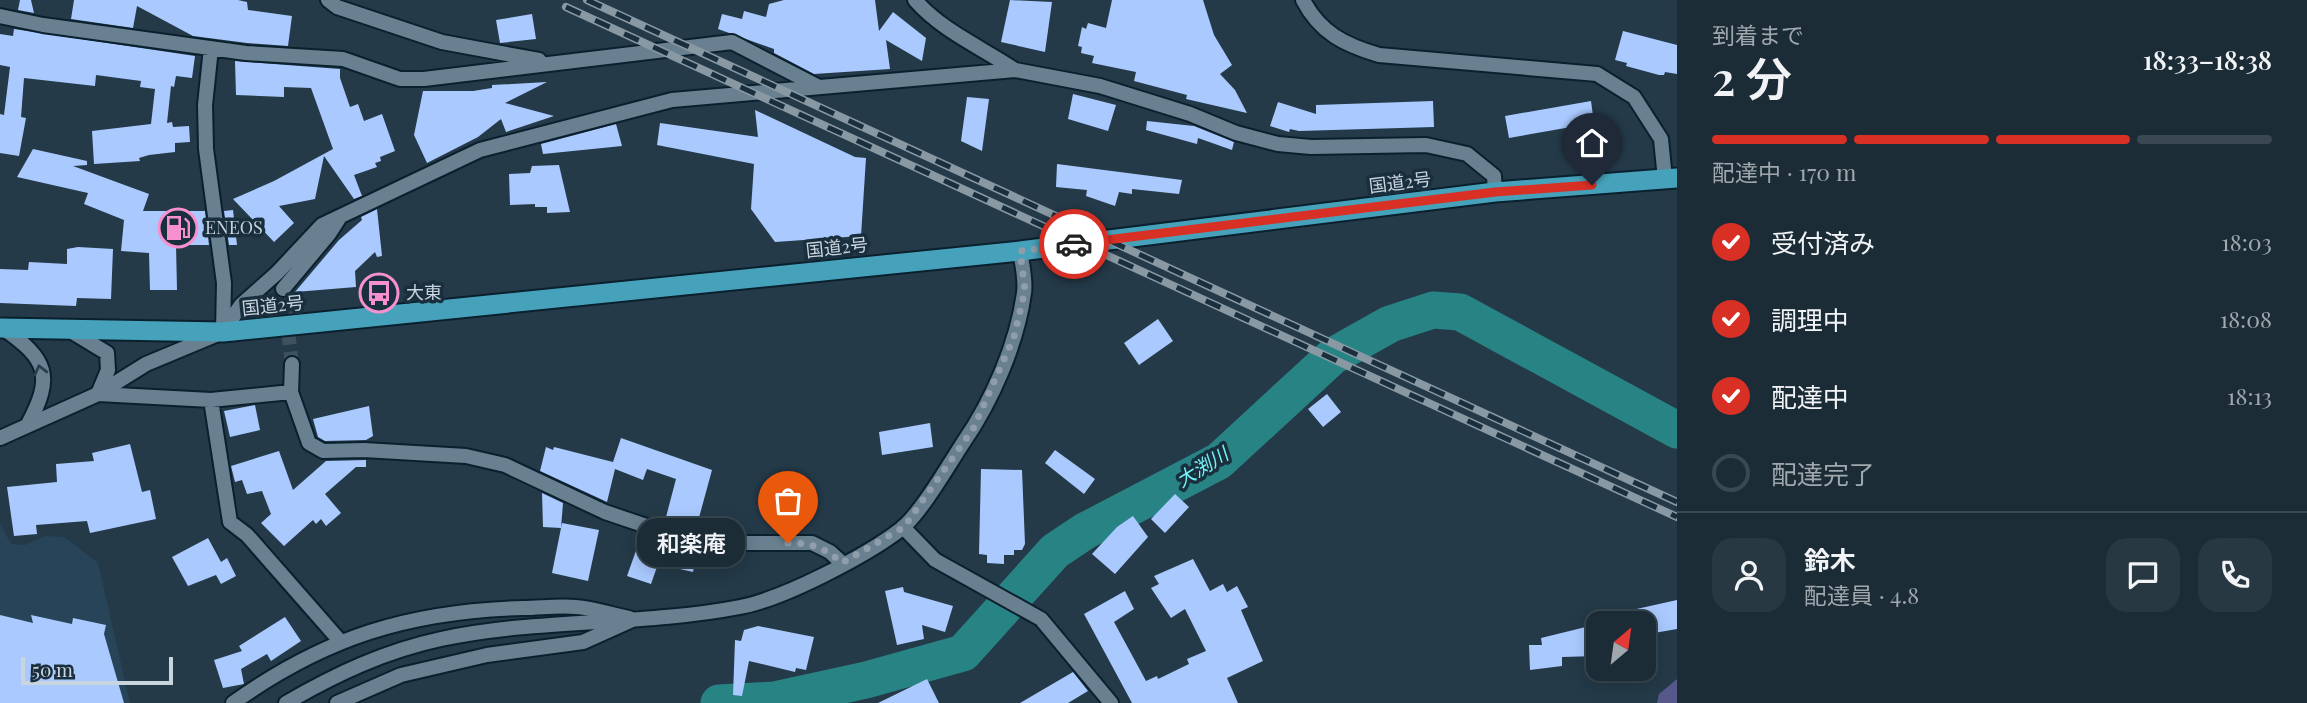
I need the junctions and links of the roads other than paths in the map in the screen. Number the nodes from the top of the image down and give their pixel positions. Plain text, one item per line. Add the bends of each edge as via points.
1 (328, 0) edge
2 (915, 0) edge
3 (1303, 0) edge
4 (0, 16) edge
5 (211, 48) junction
6 (555, 63) junction
7 (1015, 70) junction
8 (820, 87) junction
9 (1671, 178) edge
10 (1495, 192) junction
11 (341, 215) junction
12 (1020, 251) junction
13 (283, 289) dead end
14 (2, 328) edge
15 (65, 330) junction
16 (223, 332) junction
17 (292, 364) tunnel mouth
18 (291, 392) junction
19 (98, 394) junction
20 (211, 400) junction
21 (28, 424) junction
22 (0, 438) edge
23 (904, 527) junction
24 (842, 563) junction
25 (633, 620) junction
26 (340, 640) junction
27 (233, 703) edge
28 (286, 703) edge
29 (337, 703) edge
30 (1111, 703) edge

1 - 6 street via 442,42
2 - 7 street via 955,35
3 - 9 street via 1310,14 1344,45 1379,55 1597,74 1634,97 1661,139
4 - 5 street
5 - 6 street via 343,59 400,79
5 - 16 street via 206,149 224,283
6 - 8 street via 732,42
7 - 8 street
7 - 10 street via 1100,86 1278,144 1426,145 1467,154 1494,176
8 - 11 street via 672,100 480,150
9 - 10 highway, 国道2号
10 - 12 highway, 国道2号
11 - 13 street
11 - 16 street via 322,225 240,305
12 - 16 highway, 国道2号
12 - 23 street via 1025,290 1014,337 973,429
14 - 15 highway, 国道2号
21 -> 14 street via 44,386 42,366 31,348
15 - 16 highway, 国道2号
15 - 19 street via 107,353 108,370
16 - 19 street via 146,364
17 - 18 street
18 - 20 street
18 - 24 street via 309,443 323,451 479,459 505,465 606,512 676,536 738,543 812,543
19 - 20 street
19 - 21 street
20 - 26 street via 230,522
21 - 22 street
23 - 24 street
23 - 30 street via 935,560 1041,619
24 - 25 street via 744,607
25 - 26 street via 577,607 471,610
25 - 28 street via 442,639 375,657
25 - 29 street via 583,642 487,655 401,675
26 - 27 street via 269,677

